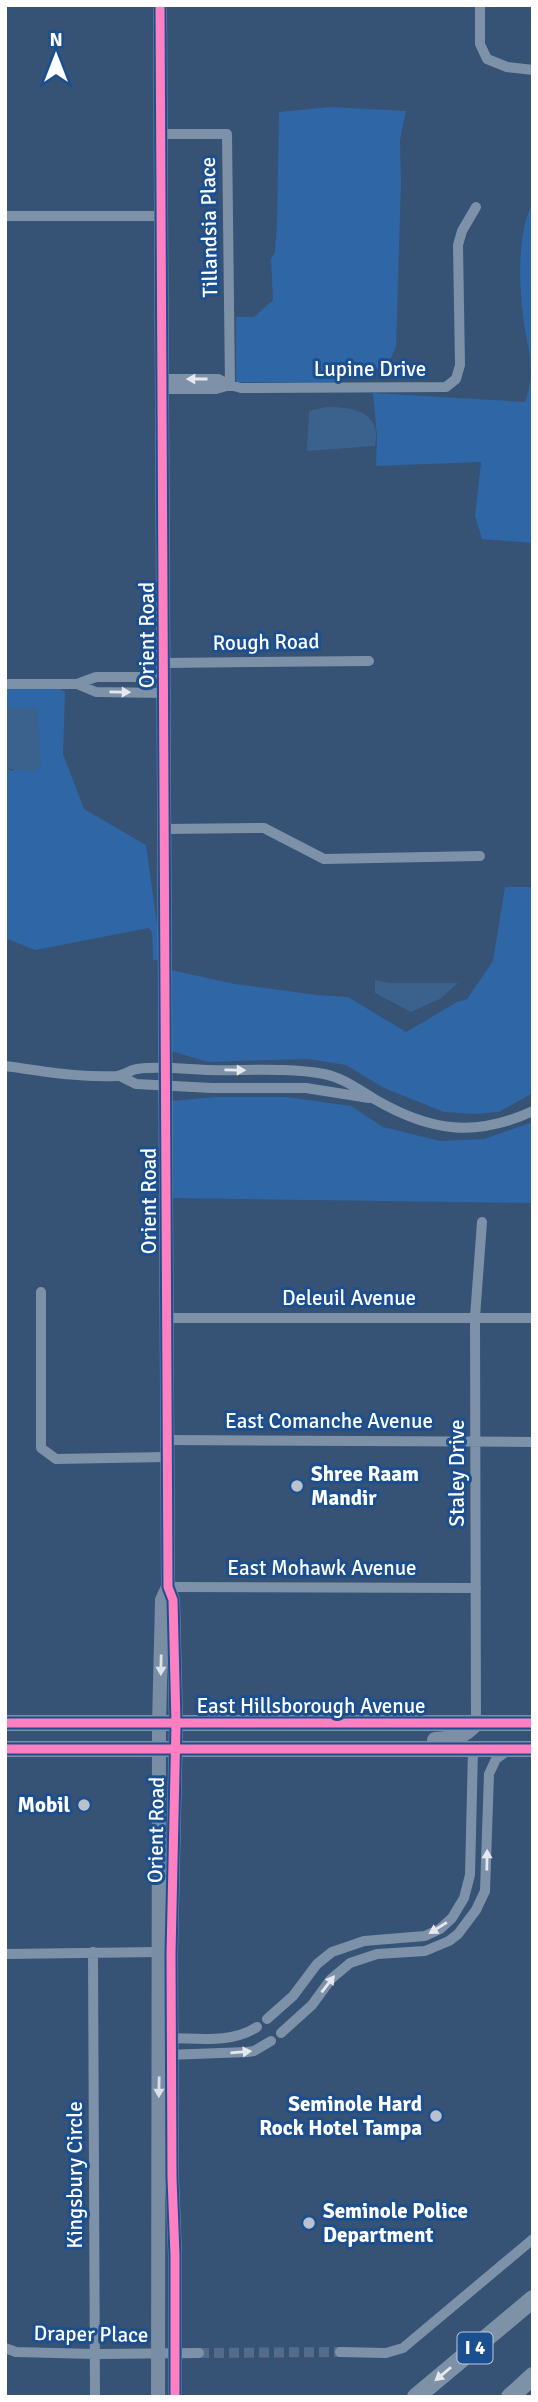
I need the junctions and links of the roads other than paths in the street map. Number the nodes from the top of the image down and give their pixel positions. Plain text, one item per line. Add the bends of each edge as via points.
1 (160, 5) edge
2 (481, 5) edge
3 (532, 70) edge
4 (161, 134) junction
5 (476, 207) dead end
6 (5, 216) edge
7 (161, 216) junction
8 (162, 384) junction
9 (230, 386) junction
10 (369, 661) dead end
11 (164, 670) junction
12 (5, 684) edge
13 (77, 684) junction
14 (165, 693) junction
15 (166, 829) junction
16 (481, 856) dead end
17 (5, 1066) edge
18 (167, 1069) junction
19 (120, 1076) junction
20 (167, 1086) junction
21 (375, 1099) junction
22 (533, 1111) edge
23 (482, 1222) dead end
24 (41, 1292) dead end
25 (475, 1317) junction
26 (165, 1318) junction
27 (533, 1318) edge
28 (166, 1440) junction
29 (476, 1441) junction
30 (533, 1442) edge
31 (166, 1457) junction
32 (168, 1587) junction
33 (476, 1588) junction
34 (5, 1723) edge
35 (476, 1723) junction
36 (533, 1723) edge
37 (167, 1724) junction
38 (533, 1732) edge
39 (359, 1748) junction
40 (5, 1749) edge
41 (167, 1749) junction
42 (473, 1749) junction
43 (509, 1749) junction
44 (533, 1749) edge
45 (93, 1952) junction
46 (160, 1952) junction
47 (5, 1954) edge
48 (267, 2019) dead end
49 (257, 2027) dead end
50 (281, 2033) dead end
51 (166, 2038) junction
52 (271, 2041) dead end
53 (166, 2055) junction
54 (533, 2239) edge
55 (533, 2299) edge
56 (5, 2348) edge
57 (340, 2352) tunnel mouth
58 (199, 2353) tunnel mouth
59 (95, 2354) junction
60 (158, 2354) junction
61 (176, 2354) junction
62 (533, 2376) edge
63 (95, 2397) edge
64 (158, 2397) edge
65 (175, 2397) edge
66 (416, 2397) edge
67 (510, 2397) edge

1 - 4 street, Orient Road
2 - 3 street via 480,44 487,59
4 - 7 street, Orient Road
4 - 9 street, Tillandsia Place via 227,134
5 - 9 street, Lupine Drive via 458,246 460,365 451,384 438,388
6 - 7 street
7 - 8 street, Orient Road
8 - 9 street
8 - 11 street, Orient Road
10 - 11 street, Rough Road
11 - 13 street, Rough Road via 96,677
11 - 14 street, Orient Road
12 - 13 street
13 -> 14 street via 96,692
14 - 15 street, Orient Road
15 - 16 street via 264,828 324,859
15 - 18 street, Orient Road
17 - 19 street
18 - 19 street via 136,1069
18 - 20 street, Orient Road
18 -> 21 street via 324,1074
19 - 20 street via 136,1084
20 - 21 street via 306,1088
20 - 26 street, Orient Road
21 - 22 street via 440,1127 501,1124
23 - 25 street, Staley Drive
24 - 31 street via 41,1448 56,1459
25 - 26 street, Deleuil Avenue
25 - 27 street, Deleuil Avenue
25 - 29 street, Staley Drive
26 - 28 street, Orient Road
28 - 29 street, East Comanche Avenue
28 - 31 street, Orient Road
29 - 30 street, East Comanche Avenue
29 - 33 street, Staley Drive
31 - 32 street, Orient Road
32 - 33 street, East Mohawk Avenue
32 - 37 street, Orient Road via 173,1600
33 - 35 street, Staley Drive
34 - 37 main road, East Hillsborough Avenue
35 - 36 main road, East Hillsborough Avenue
35 - 37 main road, East Hillsborough Avenue
35 - 39 main road via 456,1738 390,1741
37 - 41 street, Orient Road
38 - 42 main road via 494,1733
39 - 41 main road
39 - 42 main road
40 - 41 main road
41 - 46 street, Orient Road
41 - 51 street, Orient Road via 171,1955
42 - 43 main road
42 -> 48 street via 471,1867 467,1891 452,1918 425,1936 364,1941 332,1952
43 - 44 main road
50 -> 43 street via 350,1963 377,1954 425,1951 458,1934 485,1891 489,1774 496,1759
45 - 46 street
45 - 47 street
45 - 59 street, Kingsbury Circle
46 - 51 street, Orient Road
49 - 51 street via 224,2039
51 - 53 street, Orient Road
53 -> 52 street via 247,2052
53 -> 60 street, Orient Road
53 - 61 street, Orient Road
54 - 57 street via 403,2348 386,2353
55 -> 66 highway, I 4
56 - 59 street, Draper Place
58 - 61 street, Draper Place
59 - 60 street, Draper Place
59 - 63 street, Kingsbury Circle
60 - 61 street, Draper Place
60 - 64 street, Orient Road
61 - 65 street, Orient Road
62 - 67 highway

